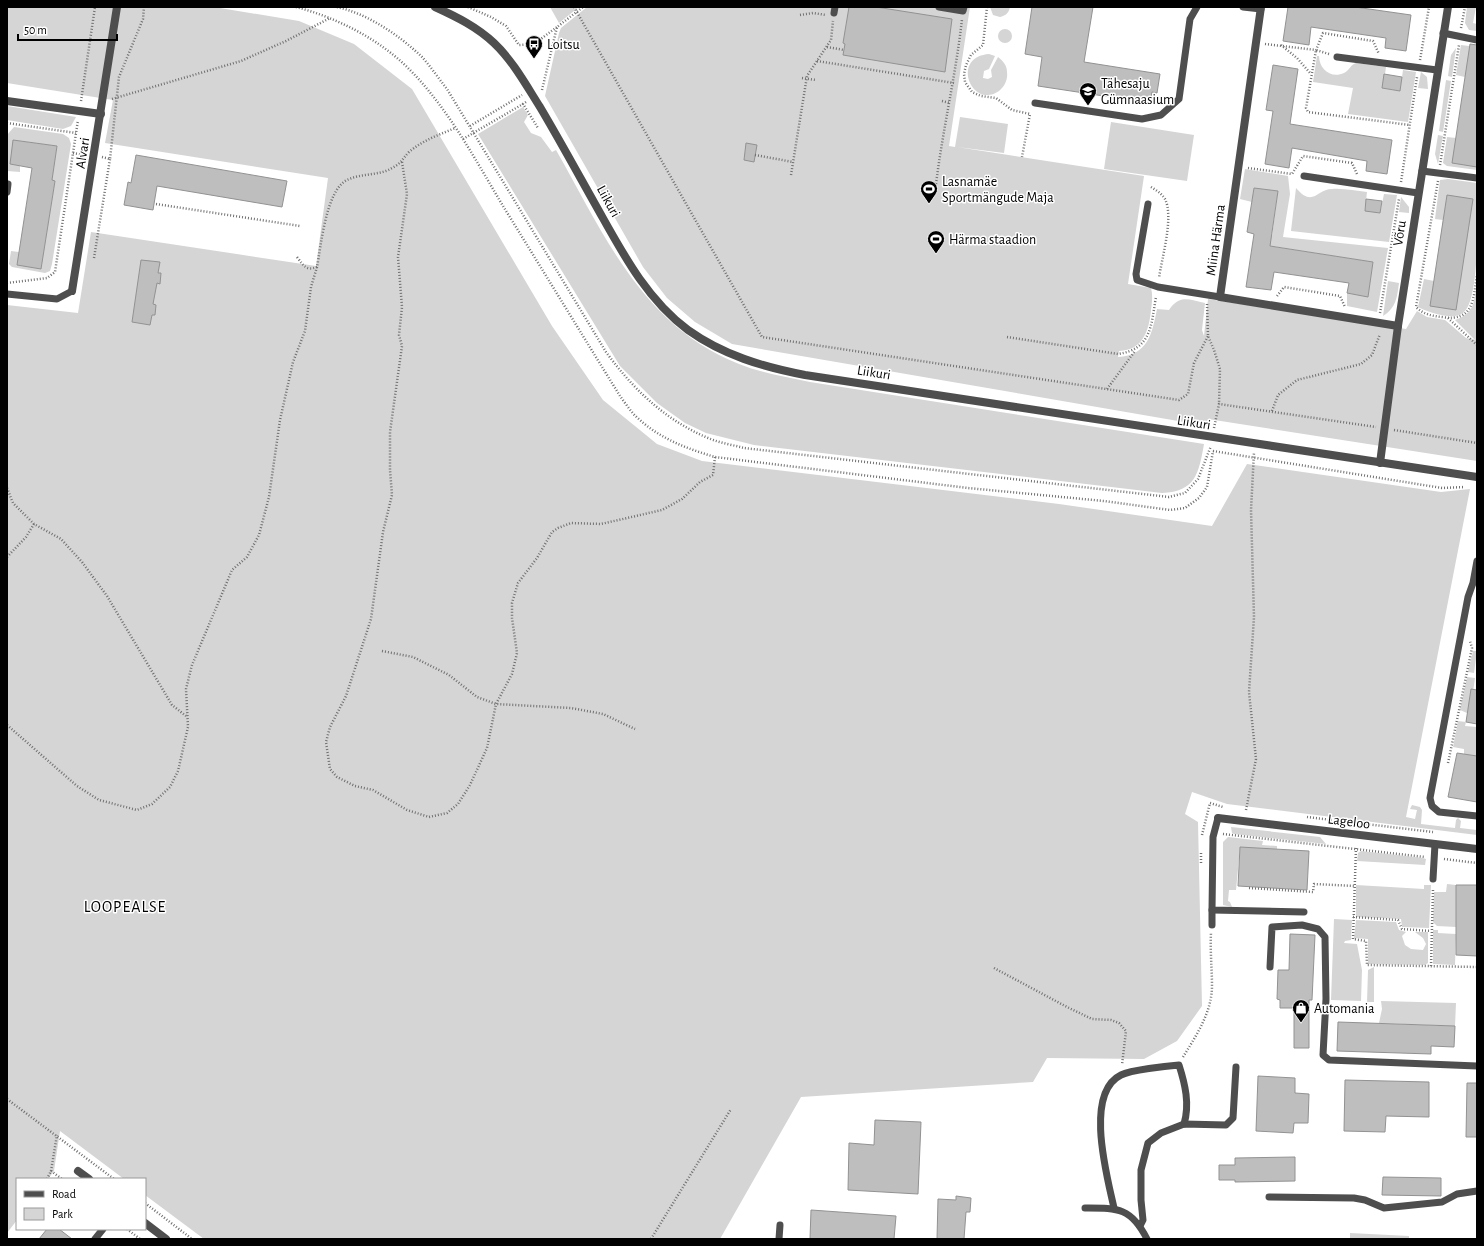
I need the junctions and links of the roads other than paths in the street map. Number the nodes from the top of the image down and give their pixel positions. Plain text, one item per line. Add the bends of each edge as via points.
1 (117, 7) edge
2 (436, 7) edge
3 (939, 7) edge
4 (1197, 7) edge
5 (1243, 7) edge
6 (1448, 7) edge
7 (1261, 8) edge
8 (964, 9) edge
9 (1443, 33) junction
10 (1477, 40) edge
11 (1337, 57) road end
12 (1437, 70) junction
13 (7, 101) edge
14 (1035, 104) dead end
15 (101, 114) junction
16 (1422, 171) junction
17 (1304, 176) dead end
18 (1477, 178) edge
19 (1418, 193) junction
20 (1148, 204) dead end
21 (72, 290) joint
22 (7, 294) edge
23 (1220, 297) junction
24 (1398, 326) junction
25 (1380, 463) junction
26 (1477, 477) edge
27 (1477, 561) edge
28 (1477, 816) edge
29 (1218, 818) joint
30 (1435, 844) junction
31 (1477, 849) edge
32 (1433, 879) road end
33 (1212, 910) junction
34 (1304, 912) dead end
35 (1212, 925) road end
36 (1270, 967) dead end
37 (1477, 1066) edge
38 (1236, 1067) dead end
39 (1184, 1124) junction
40 (78, 1171) dead end
41 (88, 1178) edge
42 (1477, 1192) edge
43 (1269, 1197) dead end
44 (1085, 1208) dead end
45 (1114, 1208) junction
46 (146, 1223) edge
47 (780, 1225) dead end
48 (1140, 1226) junction
49 (101, 1230) edge
50 (95, 1239) edge
51 (166, 1239) edge
52 (779, 1239) edge
53 (1147, 1239) edge

1 - 15 street, Alvari
2 - 25 street, Liikuri via 474,26 507,58 532,94 625,258 651,294 687,329 726,353 761,365 805,375
3 - 8 lane
4 - 14 lane via 1190,19 1179,99 1162,115 1142,119
5 - 7 lane
6 - 9 street, Võru
7 - 23 street, Miina Härma
9 - 10 lane
9 - 12 street, Võru
11 - 12 lane
12 - 16 street, Võru
13 - 15 street
15 - 21 street, Alvari
16 - 18 lane
16 - 19 street, Võru
17 - 19 lane
19 - 24 street, Võru
20 - 23 lane via 1137,280
21 - 22 lane via 57,300
23 - 24 street, Miina Härma
24 - 25 street, Võru
25 - 26 street, Liikuri
27 - 28 lane via 1430,798 1432,806 1439,812
29 - 30 street, Lageloo
29 - 33 lane via 1214,833
30 - 31 street, Lageloo
30 - 32 lane
33 - 34 lane
33 - 35 lane
36 - 37 lane via 1272,927 1302,925 1318,929 1325,937 1326,999 1323,1055 1329,1060
38 - 39 lane via 1233,1118 1226,1125
39 - 45 lane via 1187,1112 1185,1083 1179,1065 1121,1074 1106,1088 1101,1114 1102,1155
39 - 48 lane via 1161,1132 1148,1143 1141,1170 1143,1220
40 - 41 street
42 - 43 lane via 1457,1194 1442,1202 1384,1208 1354,1198
44 - 45 lane
45 - 48 lane via 1130,1216
46 - 51 street
47 - 52 lane
48 - 53 lane
49 - 50 lane

